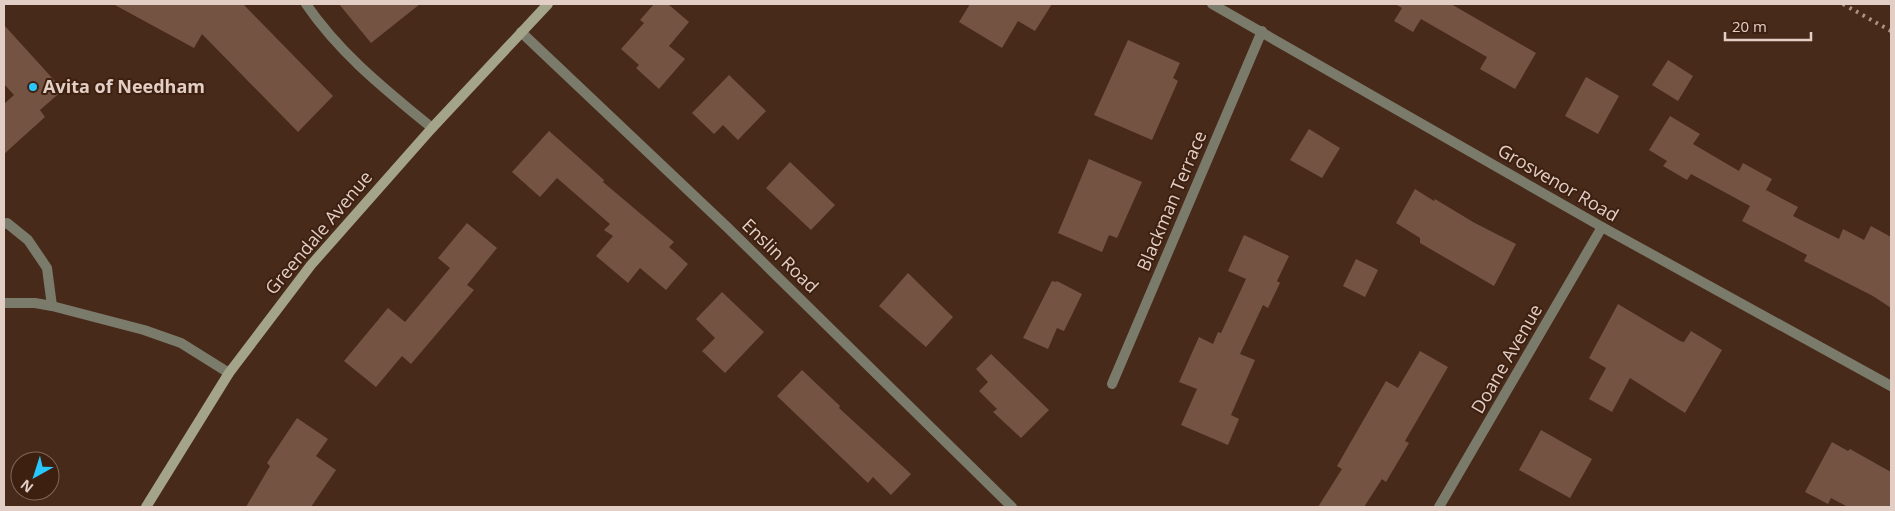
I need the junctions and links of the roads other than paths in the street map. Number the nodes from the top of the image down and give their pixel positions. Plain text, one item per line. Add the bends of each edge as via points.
1 (306, 4) edge
2 (548, 4) edge
3 (1212, 4) edge
4 (1262, 31) junction
5 (521, 32) junction
6 (432, 128) junction
7 (4, 224) edge
8 (1602, 227) junction
9 (4, 303) edge
10 (52, 306) junction
11 (229, 373) junction
12 (1112, 384) dead end
13 (1891, 386) edge
14 (146, 507) edge
15 (1012, 507) edge
16 (1439, 507) edge

1 - 6 street via 348,57
2 - 5 main road, Greendale Avenue
3 - 4 street, Grosvenor Road
4 - 8 street, Grosvenor Road
4 - 12 street, Blackman Terrace
5 - 6 main road, Greendale Avenue
5 - 15 street, Enslin Road via 734,234
6 - 11 main road, Greendale Avenue via 310,265
7 - 10 street via 28,240 47,268
8 - 13 street, Grosvenor Road
8 - 16 street, Doane Avenue
9 - 10 street
10 - 11 street via 181,343
11 - 14 main road, Greendale Avenue

